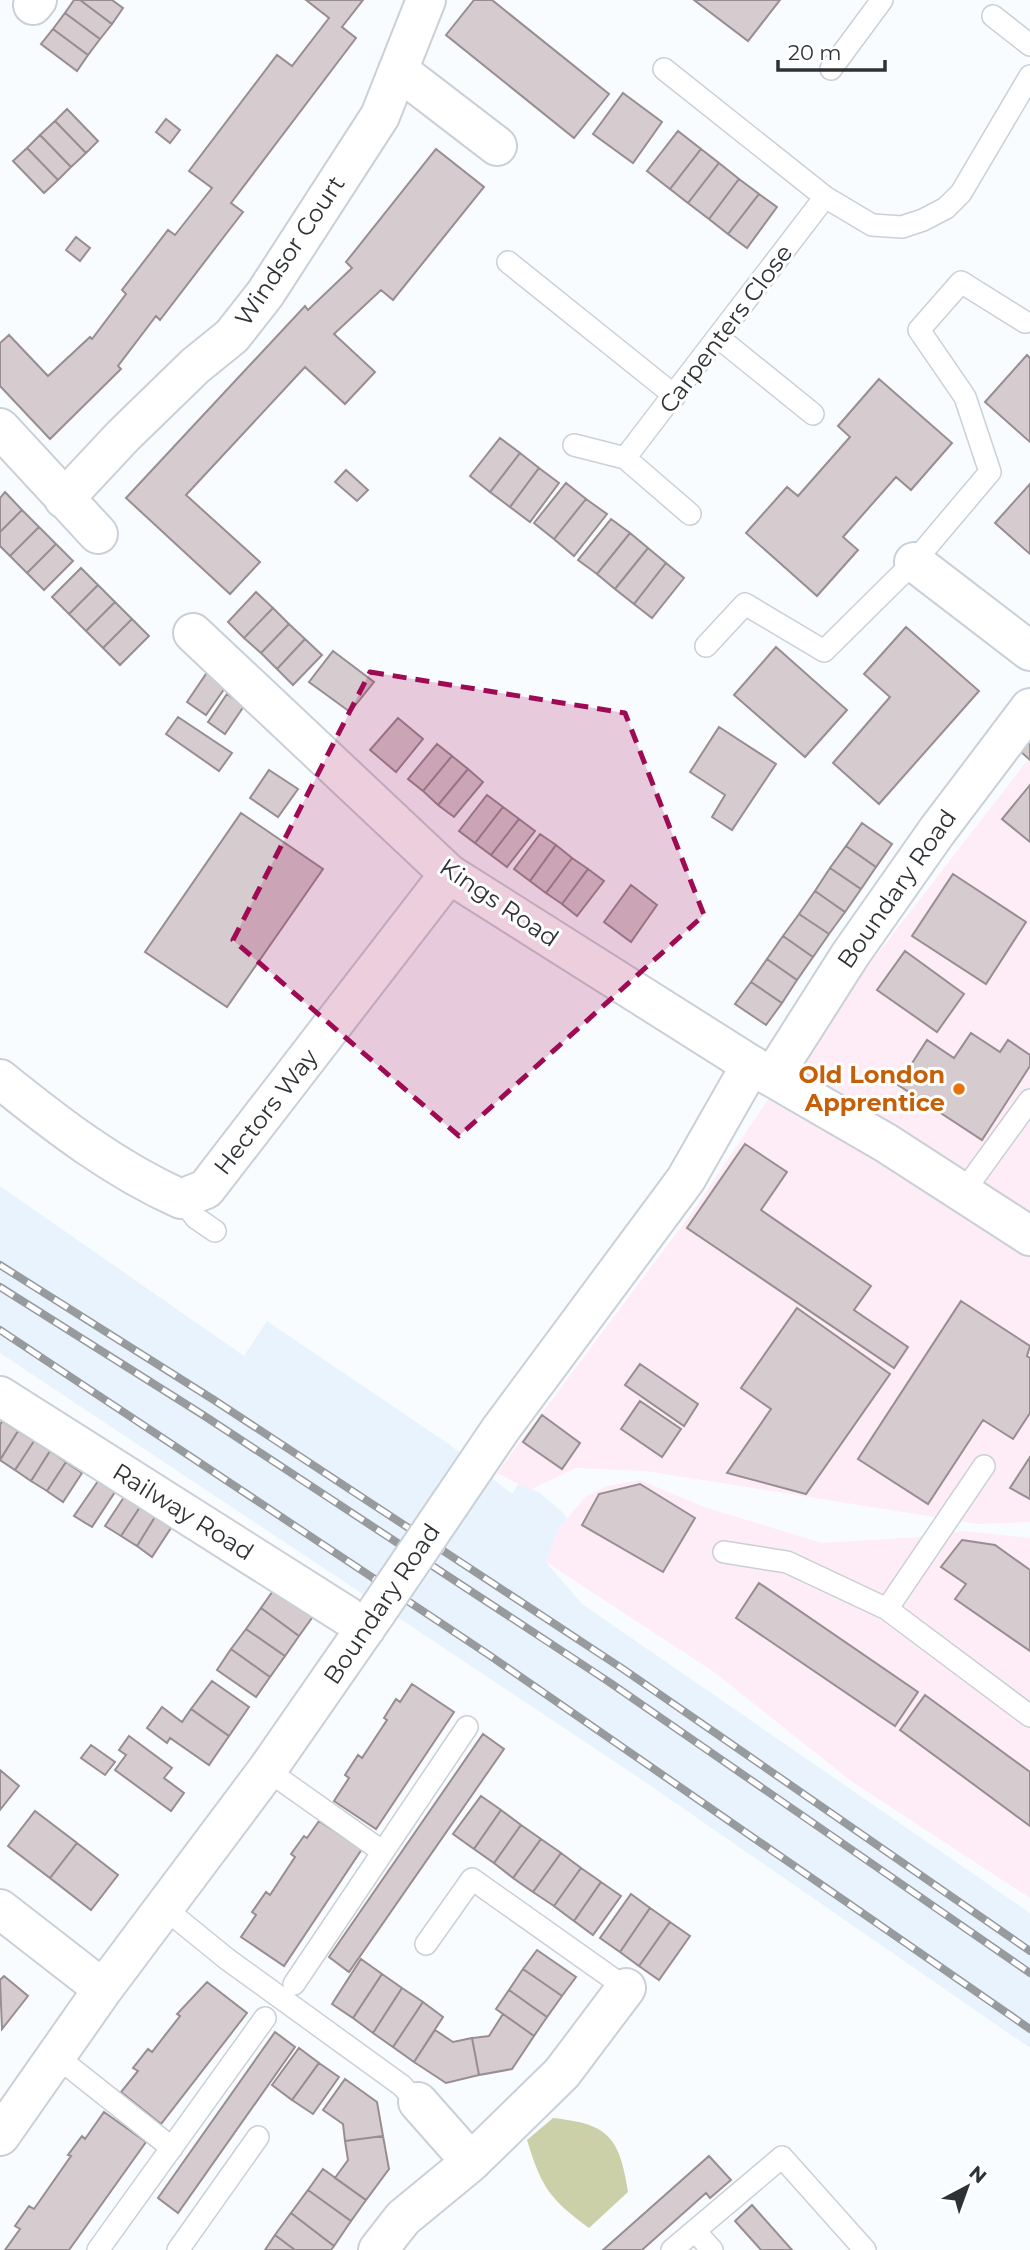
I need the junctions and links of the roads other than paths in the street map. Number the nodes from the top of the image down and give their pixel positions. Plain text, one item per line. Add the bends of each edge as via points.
1 (426, 0) edge
2 (882, 0) edge
3 (993, 16) dead end
4 (1030, 45) edge
5 (664, 69) dead end
6 (831, 69) dead end
7 (398, 70) junction
8 (1030, 76) edge
9 (497, 146) dead end
10 (825, 197) junction
11 (508, 262) dead end
12 (1025, 322) dead end
13 (719, 338) junction
14 (675, 396) junction
15 (813, 414) dead end
16 (0, 428) edge
17 (574, 445) dead end
18 (625, 458) junction
19 (64, 499) junction
20 (690, 514) dead end
21 (98, 534) dead end
22 (914, 562) junction
23 (193, 633) dead end
24 (706, 646) dead end
25 (1030, 651) edge
26 (1030, 708) edge
27 (449, 874) junction
28 (762, 1071) junction
29 (0, 1079) edge
30 (1030, 1100) edge
31 (964, 1191) junction
32 (181, 1199) junction
33 (215, 1231) dead end
34 (1030, 1236) edge
35 (0, 1396) edge
36 (984, 1466) dead end
37 (724, 1552) dead end
38 (887, 1609) junction
39 (371, 1621) junction
40 (1030, 1716) edge
41 (467, 1727) dead end
42 (267, 1770) junction
43 (383, 1852) junction
44 (163, 1907) junction
45 (0, 1909) edge
46 (426, 1944) dead end
47 (294, 1984) dead end
48 (626, 1988) joint
49 (103, 1989) junction
50 (265, 2018) dead end
51 (56, 2056) junction
52 (418, 2102) joint
53 (0, 2136) edge
54 (258, 2137) dead end
55 (172, 2148) junction
56 (471, 2162) junction
57 (695, 2231) junction
58 (98, 2250) edge
59 (178, 2250) edge
60 (378, 2250) edge
61 (672, 2250) edge
62 (712, 2250) edge
63 (865, 2250) edge

1 - 7 street, Windsor Court
2 - 6 lane
3 - 4 lane
5 - 10 lane
7 - 9 street
7 - 19 street, Windsor Court via 380,116 265,295 232,336 195,366
8 - 10 lane via 961,193 946,208 902,227 872,225
10 - 13 lane, Carpenters Close
11 - 14 lane
12 - 22 lane via 961,282 919,330 965,397 990,472
13 - 14 lane, Carpenters Close
13 - 15 lane
14 - 18 lane, Carpenters Close
16 - 19 street
17 - 18 lane
18 - 20 lane
19 - 21 street
22 - 24 lane via 824,651 746,604
22 - 25 street
23 - 27 street, Kings Road
26 - 28 street, Boundary Road
27 - 28 street, Kings Road
27 - 32 street, Hectors Way via 206,1189
28 - 31 street, Kings Road
28 - 39 street, Boundary Road, bridge via 500,1430
29 - 32 street via 71,1136
30 - 31 lane
31 - 34 street, Kings Road
32 - 33 lane via 195,1218
35 - 39 street, Railway Road
36 - 38 lane
37 - 38 lane via 787,1562
38 - 40 lane
39 - 42 street, Boundary Road
41 - 43 lane
42 - 43 lane
42 - 44 street, Boundary Road
43 - 47 lane
44 - 49 street, Boundary Road
44 - 52 lane
45 - 49 street
46 - 48 lane via 472,1879
48 - 56 street via 562,2073
49 - 51 street, Boundary Road
50 - 55 lane
51 - 53 street, Boundary Road
51 - 55 lane
52 - 56 street
54 - 59 lane
55 - 58 lane
56 - 60 street via 403,2218
57 - 61 lane
57 - 62 lane
57 - 63 lane via 782,2157

